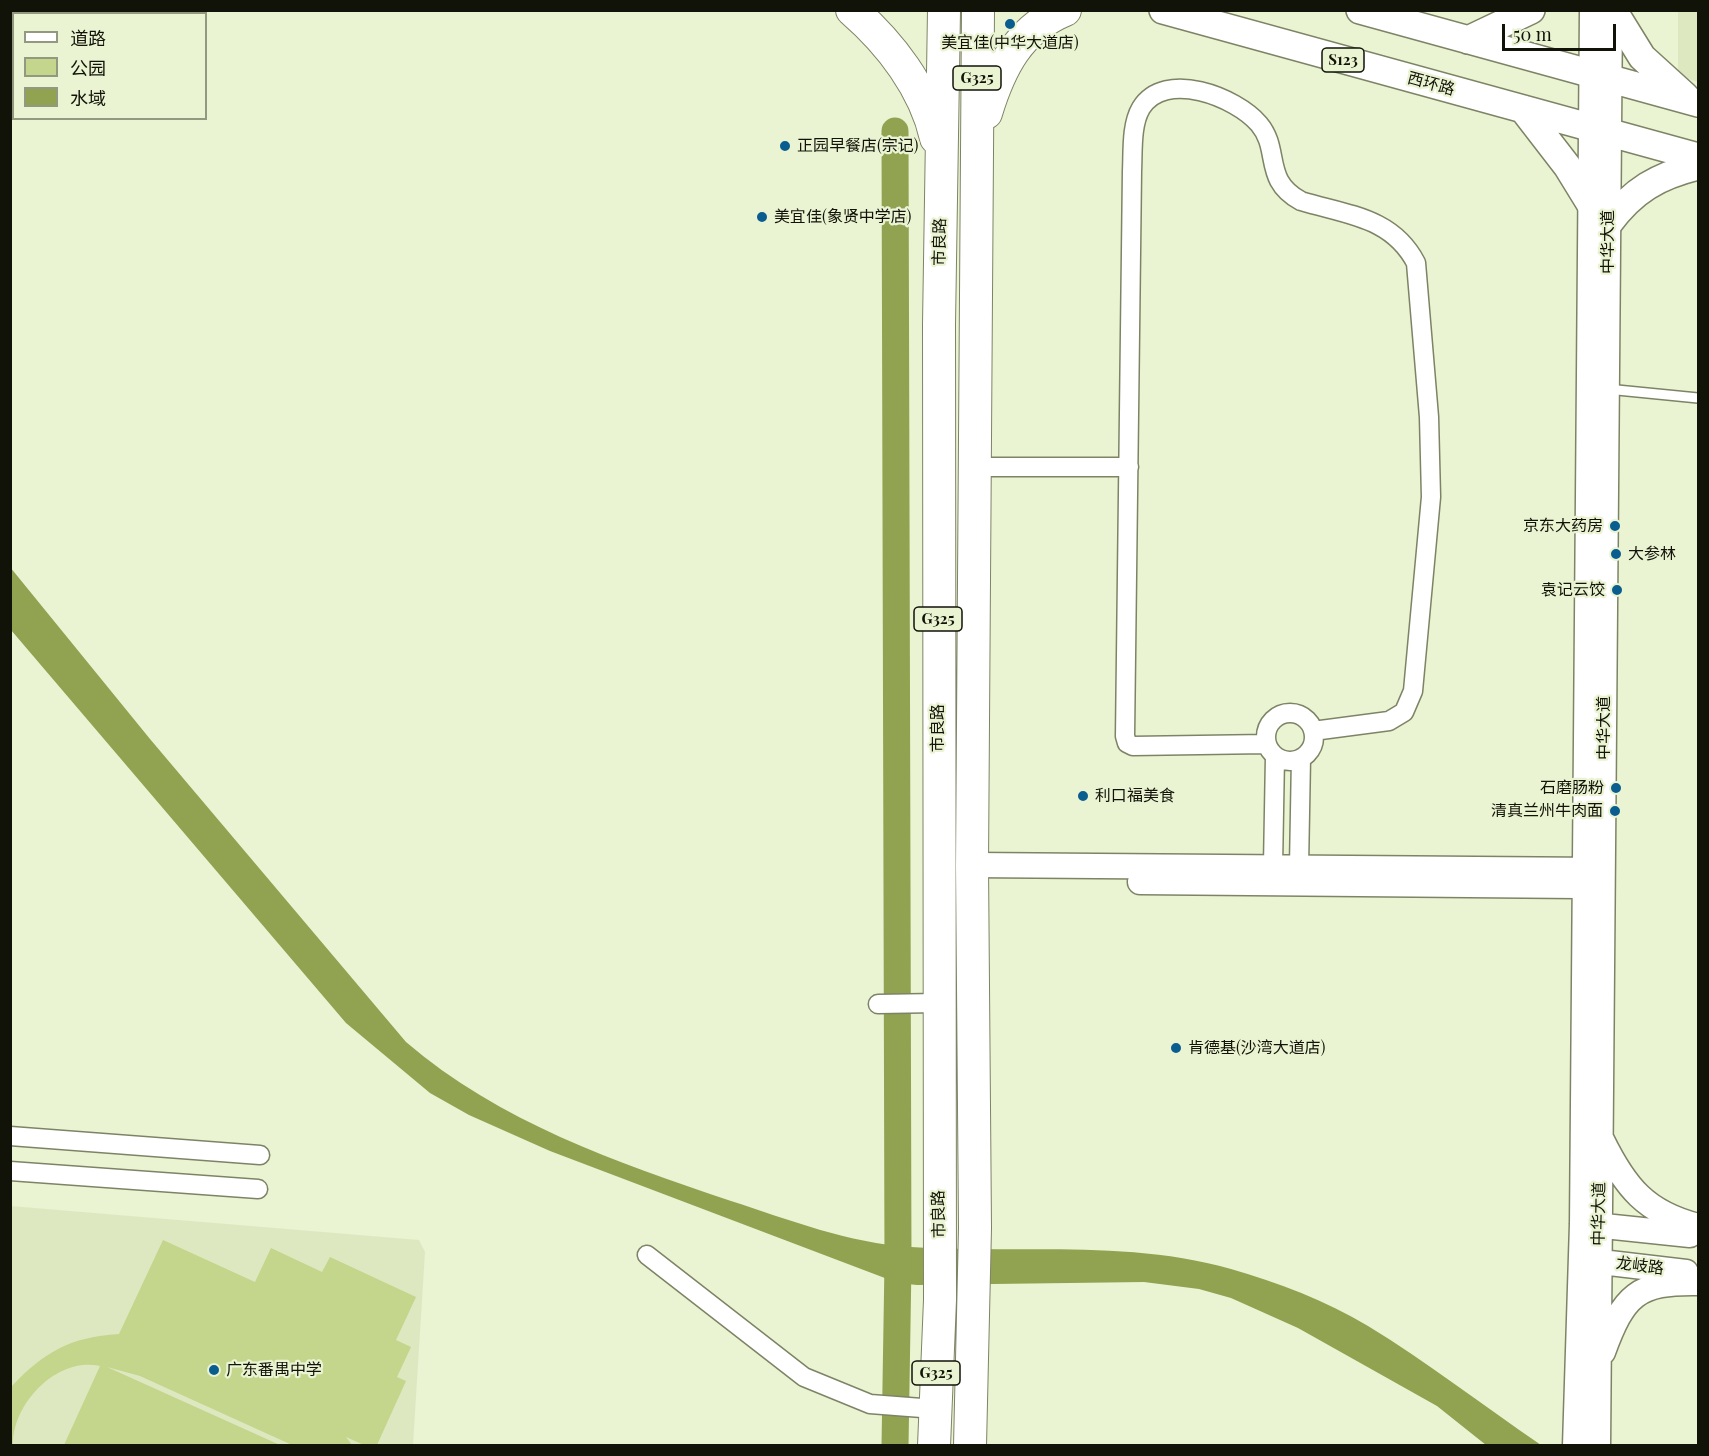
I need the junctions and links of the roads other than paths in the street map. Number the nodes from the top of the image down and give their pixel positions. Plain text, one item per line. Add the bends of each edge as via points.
1 (852, 10) edge
2 (944, 10) edge
3 (978, 10) edge
4 (1065, 10) edge
5 (1163, 10) edge
6 (1360, 10) edge
7 (1531, 10) edge
8 (1592, 10) edge
9 (1612, 10) edge
10 (1468, 40) junction
11 (1601, 76) junction
12 (1695, 102) edge
13 (1523, 109) junction
14 (1600, 130) junction
15 (976, 145) junction
16 (1698, 157) edge
17 (1698, 166) edge
18 (941, 172) junction
19 (976, 180) junction
20 (1600, 215) junction
21 (1607, 389) junction
22 (1698, 398) edge
23 (1129, 466) junction
24 (973, 467) junction
25 (1313, 731) junction
26 (1270, 750) junction
27 (1301, 759) junction
28 (1273, 866) junction
29 (1299, 866) junction
30 (972, 873) junction
31 (1594, 878) junction
32 (878, 1004) dead end
33 (931, 1004) junction
34 (10, 1136) edge
35 (1600, 1136) junction
36 (260, 1155) dead end
37 (10, 1170) edge
38 (258, 1189) dead end
39 (1591, 1224) junction
40 (1698, 1226) edge
41 (1698, 1236) edge
42 (647, 1255) dead end
43 (1590, 1260) junction
44 (1698, 1274) edge
45 (1698, 1283) edge
46 (1598, 1365) junction
47 (927, 1408) junction
48 (1584, 1437) edge
49 (934, 1446) edge
50 (970, 1446) edge

1 - 18 highway via 888,44 910,77 934,131
2 - 18 highway, 市良路 / G325
3 - 15 highway, G325
4 - 15 highway via 1030,30 1014,49 999,73
5 - 13 main road, 西环路 / S123
6 - 10 main road
7 - 10 main road
8 - 11 street, 中华大道
9 - 11 street, 中华大道
9 - 12 main road via 1642,57
10 - 11 main road
11 - 12 main road
11 - 14 street, 中华大道
13 - 14 main road, 西环路 / S123
13 - 20 main road
14 - 16 main road, 西环路 / S123
14 - 20 street, 中华大道
15 - 19 highway, G325
17 - 20 main road via 1667,174 1621,206
18 - 19 highway
18 - 33 highway, 市良路 / G325
19 - 24 highway, G325
20 - 21 street, 中华大道
20 - 31 street, 中华大道
21 - 22 lane
21 - 31 street, 中华大道
23 - 24 street
23 - 25 street via 1136,118 1149,99 1166,90 1189,89 1232,102 1260,124 1279,184 1291,196 1390,230 1407,246 1416,263 1429,417 1431,497 1413,691 1404,712 1389,721
23 - 26 street via 1127,743
24 - 30 highway, G325
25 - 26 street via 1302,716 1286,713 1271,720 1265,736
25 - 27 street via 1311,749
26 - 27 street via 1287,761
26 - 28 street
27 - 29 street
28 - 29 street
28 - 30 street
29 - 31 street
30 - 31 street
30 - 50 highway, G325 via 975,1228
31 - 35 street, 中华大道
31 - 39 street, 中华大道
32 - 33 street
33 - 47 highway, 市良路 / G325 via 940,1300
34 - 36 street
35 - 39 street, 中华大道
35 - 40 street via 1614,1166 1639,1196 1666,1217
37 - 38 street
39 - 41 street
39 - 43 street, 中华大道
42 - 47 street via 804,1377 870,1404
43 - 44 street, 龙岐路
43 - 46 street, 中华大道
43 - 48 street, 中华大道
45 - 46 street via 1663,1282 1633,1298 1616,1320
46 - 48 street, 中华大道
47 - 49 highway, 市良路 / G325

